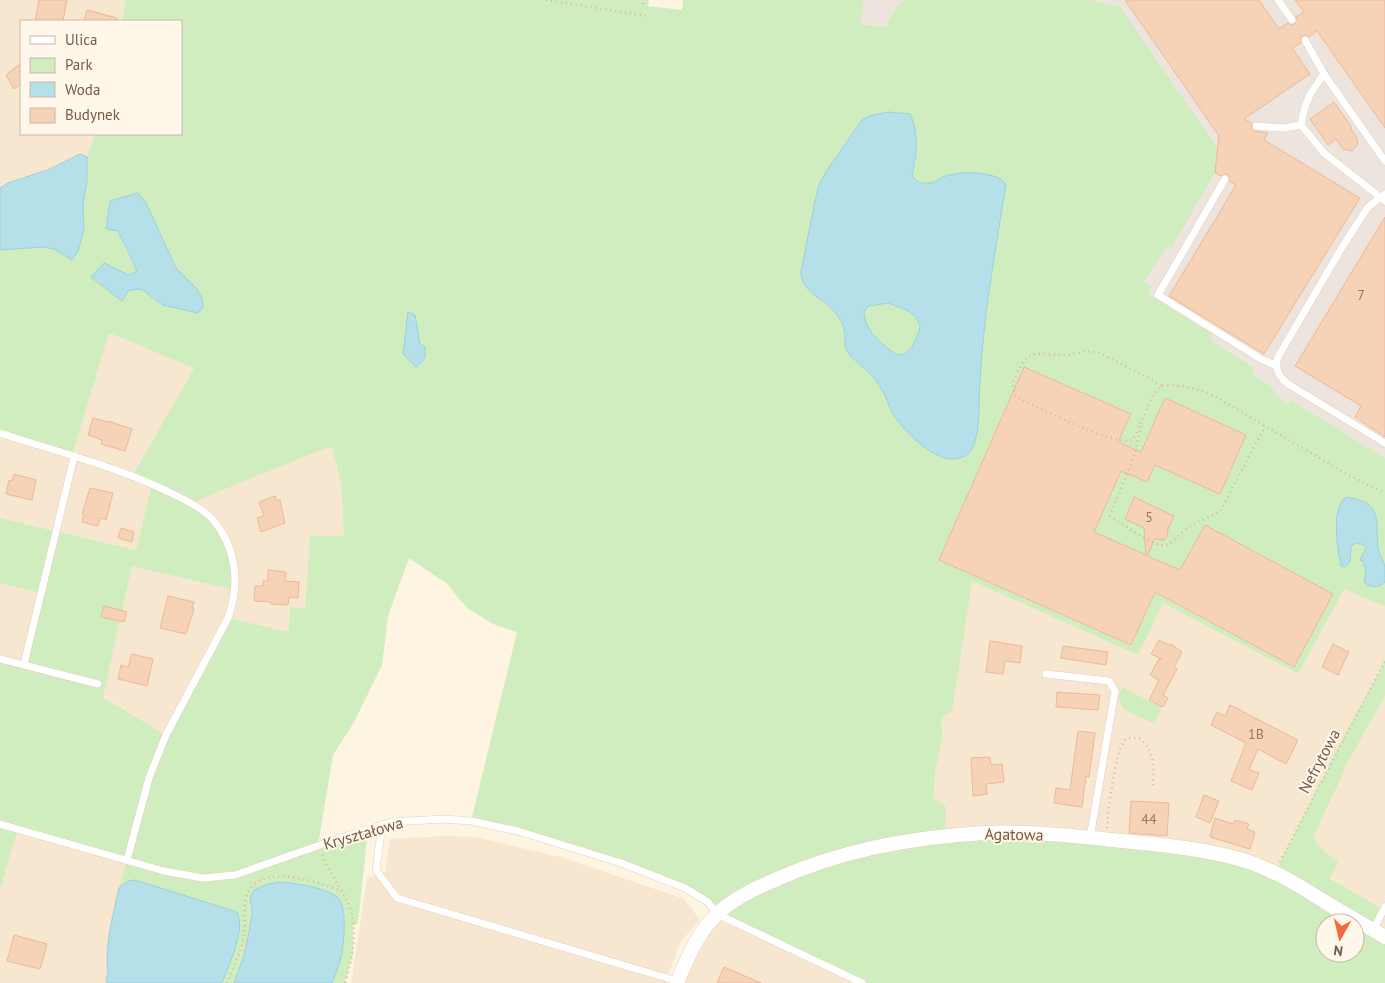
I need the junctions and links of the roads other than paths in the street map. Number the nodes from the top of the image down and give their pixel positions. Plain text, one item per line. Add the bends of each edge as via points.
1 (1278, 0) edge
2 (1292, 20) dead end
3 (1305, 40) dead end
4 (1324, 74) junction
5 (1301, 125) junction
6 (1256, 126) dead end
7 (1385, 161) edge
8 (1225, 179) dead end
9 (1383, 198) edge
10 (1277, 366) junction
11 (0, 433) edge
12 (1385, 443) edge
13 (74, 457) junction
14 (0, 659) edge
15 (24, 664) junction
16 (1046, 674) dead end
17 (98, 684) dead end
18 (0, 824) edge
19 (382, 825) junction
20 (1090, 838) junction
21 (127, 860) junction
22 (1385, 908) edge
23 (717, 914) junction
24 (1379, 933) edge
25 (677, 982) edge
26 (862, 983) edge

1 - 2 lane
3 - 4 lane
4 - 5 lane via 1308,96
4 - 7 lane
5 - 6 lane via 1283,128
5 - 9 lane via 1324,153
8 - 10 lane via 1158,295
9 - 10 lane via 1368,207 1341,249 1278,357
10 - 12 lane via 1280,376 1288,384
11 - 13 lane
13 - 15 lane
13 - 21 lane via 132,476 203,511 226,539 235,569 235,593 228,618 166,735 149,778
14 - 15 lane
15 - 17 lane
16 - 20 lane via 1110,681 1115,691
18 - 21 lane, Kryształowa
19 - 21 lane, Kryształowa via 235,875 215,878 188,876
19 - 23 lane, Kryształowa via 443,818 518,831 621,863 685,888 708,902
19 - 25 lane via 376,870 397,898
20 - 23 street, Agatowa via 985,833 936,837 864,850 797,870 748,893
20 - 24 street, Agatowa via 1178,846 1245,861 1275,872
22 - 24 lane
23 - 25 street, Agatowa via 698,938
23 - 26 lane, Kryształowa

